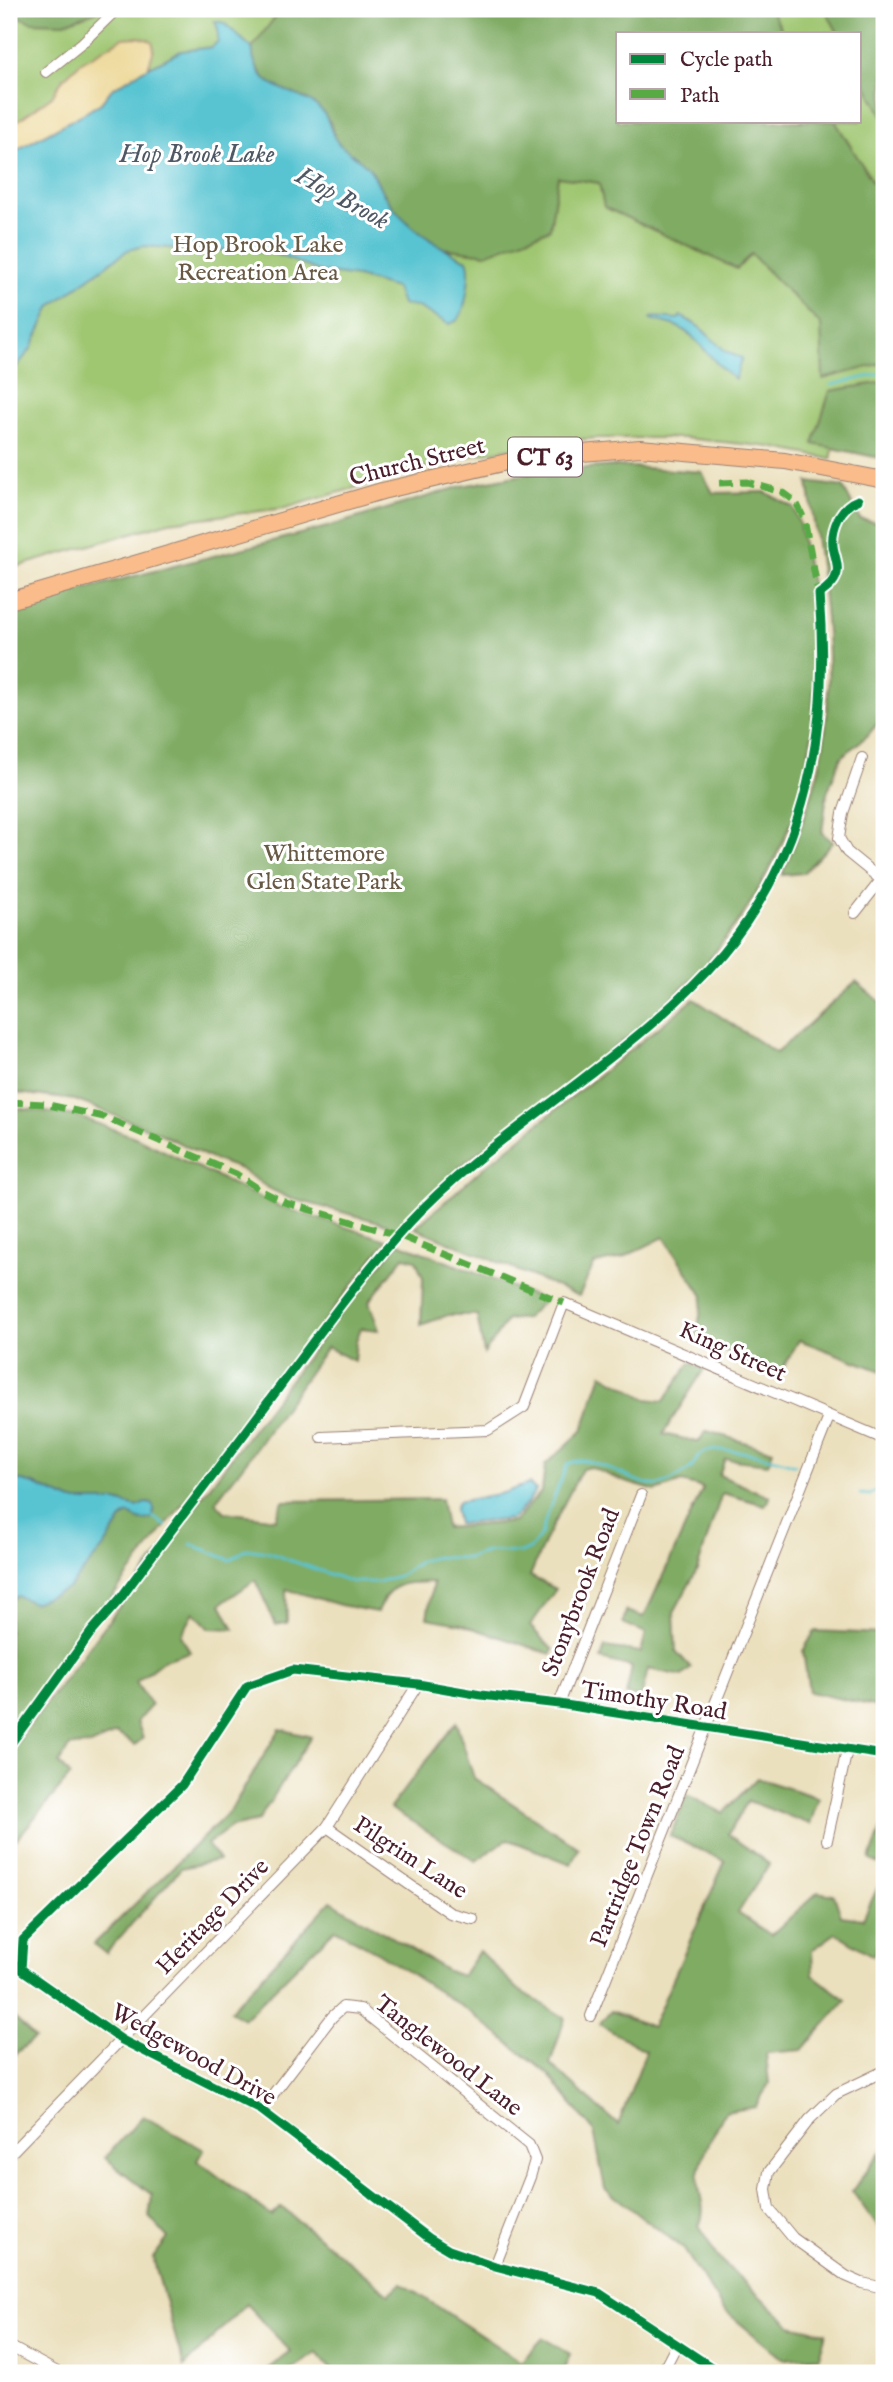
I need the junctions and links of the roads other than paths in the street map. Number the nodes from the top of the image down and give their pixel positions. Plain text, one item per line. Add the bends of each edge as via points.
1 (117, 9) edge
2 (47, 72) dead end
3 (884, 480) edge
4 (9, 601) edge
5 (862, 758) dead end
6 (882, 881) edge
7 (855, 913) dead end
8 (829, 1417) junction
9 (321, 1437) dead end
10 (884, 1439) edge
11 (641, 1495) dead end
12 (418, 1684) junction
13 (559, 1704) junction
14 (706, 1729) junction
15 (847, 1750) junction
16 (884, 1755) edge
17 (327, 1827) junction
18 (827, 1840) dead end
19 (473, 1919) dead end
20 (591, 2016) dead end
21 (122, 2040) junction
22 (884, 2069) edge
23 (261, 2110) junction
24 (9, 2155) edge
25 (495, 2266) junction
26 (884, 2288) edge
27 (9, 2346) edge
28 (676, 2346) junction
29 (59, 2373) edge
30 (662, 2373) edge
31 (720, 2373) edge

1 - 2 street
3 - 4 main road, Church Street / CT 63 via 785,461 640,448 537,457 378,492
5 - 6 street via 839,838 847,852
6 - 7 street
8 - 9 street, King Street via 564,1304 524,1407 488,1430
8 - 10 street, King Street
8 - 14 street, Partridge Town Road
11 - 13 street, Stonybrook Road
12 - 13 street, Timothy Road
12 - 17 street, Heritage Drive
12 - 21 street, Wedgewood Drive via 293,1670 247,1686 182,1785 23,1940 21,1969
13 - 14 street, Timothy Road
14 - 15 street, Timothy Road
14 - 20 street, Partridge Town Road
15 - 16 street, Timothy Road
15 - 18 street
17 - 19 street, Pilgrim Lane via 450,1913
17 - 21 street, Heritage Drive
21 - 23 street, Wedgewood Drive
21 - 24 street, Heritage Drive
22 - 26 street via 836,2094 810,2119 769,2172 766,2189 769,2209 793,2238 846,2276
23 - 25 street, Wedgewood Drive via 429,2238
23 - 25 street, Tanglewood Lane via 332,2017 342,2007 360,2008 529,2145 535,2160
25 - 28 street, Wedgewood Drive via 599,2293
27 - 29 street
28 - 30 street
28 - 31 street, Wedgewood Drive

